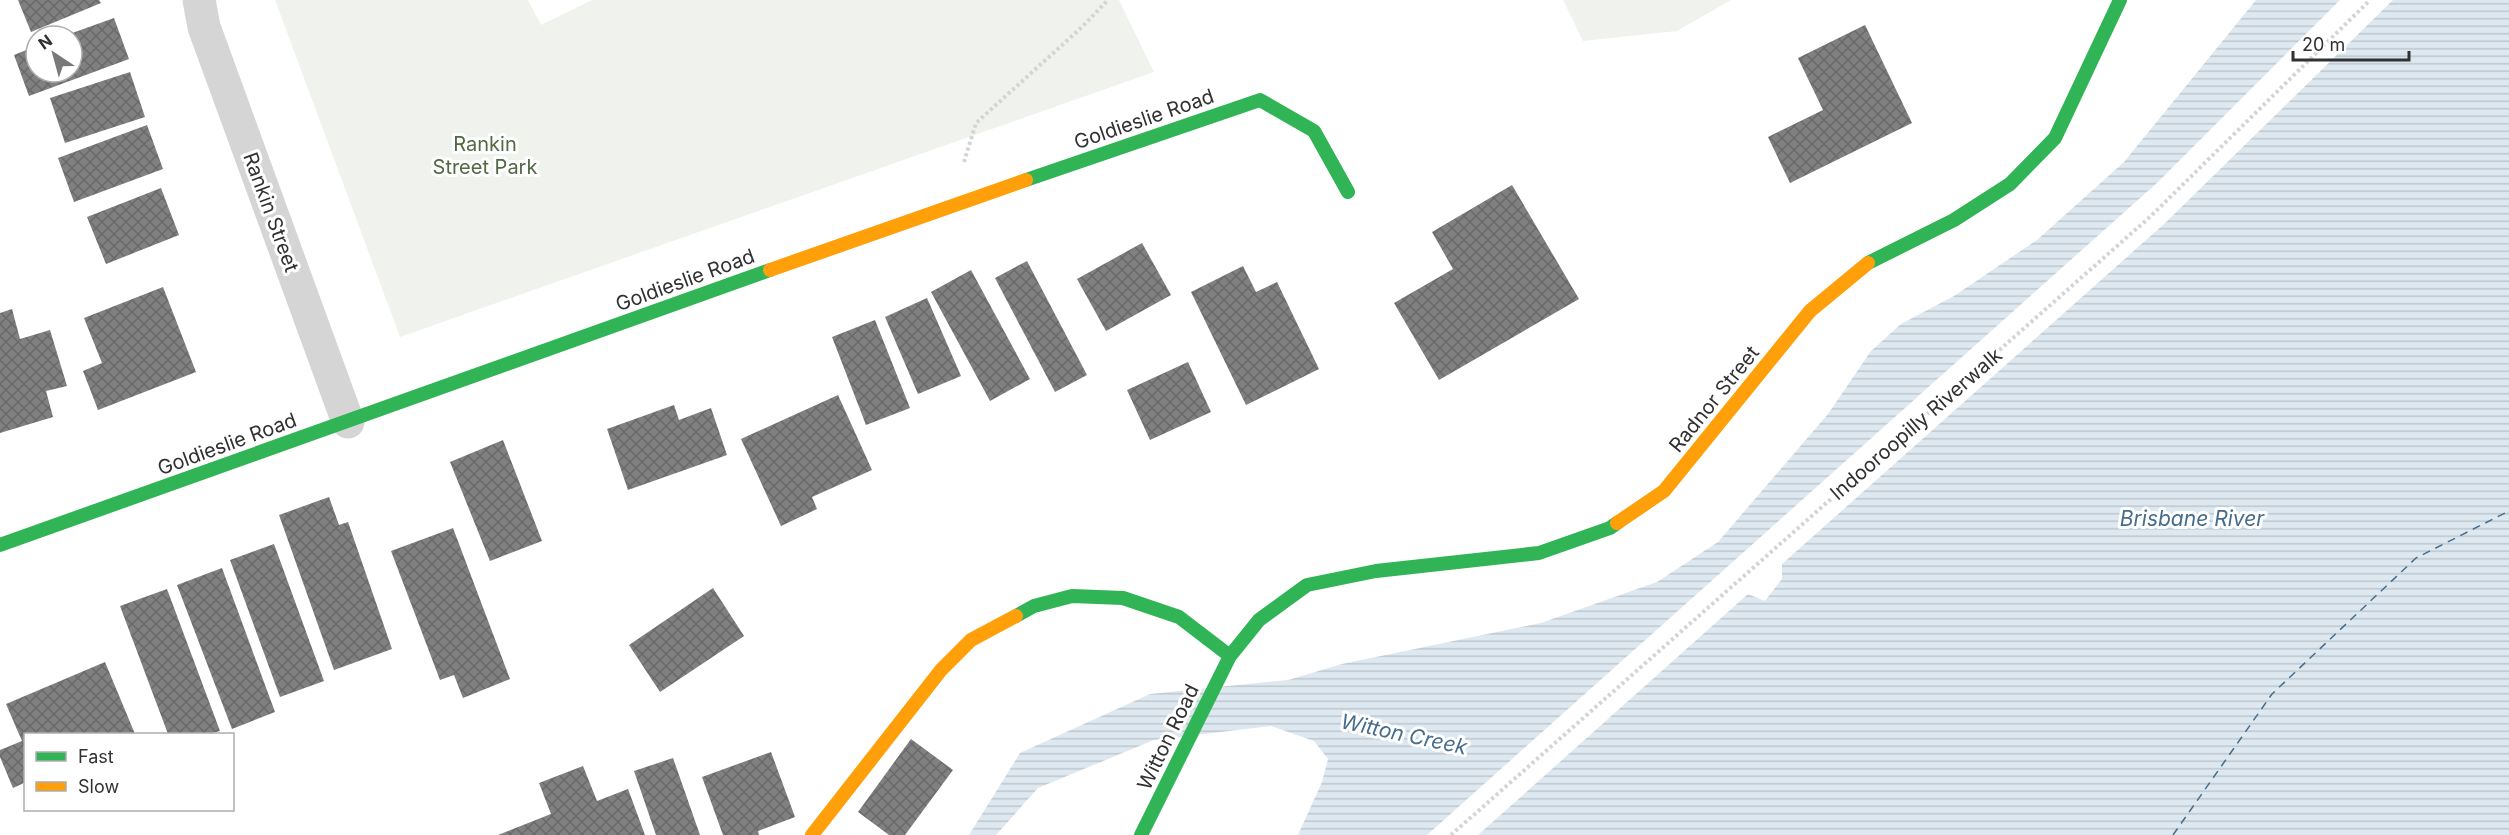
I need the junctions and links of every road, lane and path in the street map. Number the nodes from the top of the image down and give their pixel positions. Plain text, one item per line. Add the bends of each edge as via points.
1 (199, 0) edge
2 (1108, 0) edge
3 (2120, 0) edge
4 (2370, 0) edge
5 (962, 168) dead end
6 (1348, 192) dead end
7 (348, 422) junction
8 (0, 545) edge
9 (1230, 656) junction
10 (812, 835) edge
11 (1141, 835) edge
12 (1451, 835) edge

1 - 7 street, Rankin Street via 204,27
2 - 5 path via 976,123
3 - 9 street, Radnor Street via 2055,138 2010,184 1954,220 1863,265 1810,311 1664,491 1610,528 1539,553 1376,571 1307,585 1259,620
4 - 12 path, Indooroopilly Riverwalk via 2151,216
6 - 7 street, Goldieslie Road via 1314,131 1260,100 930,213
7 - 8 street, Goldieslie Road
9 - 10 street via 1179,617 1123,598 1072,596 1034,606 971,640 940,670
9 - 11 street, Witton Road

